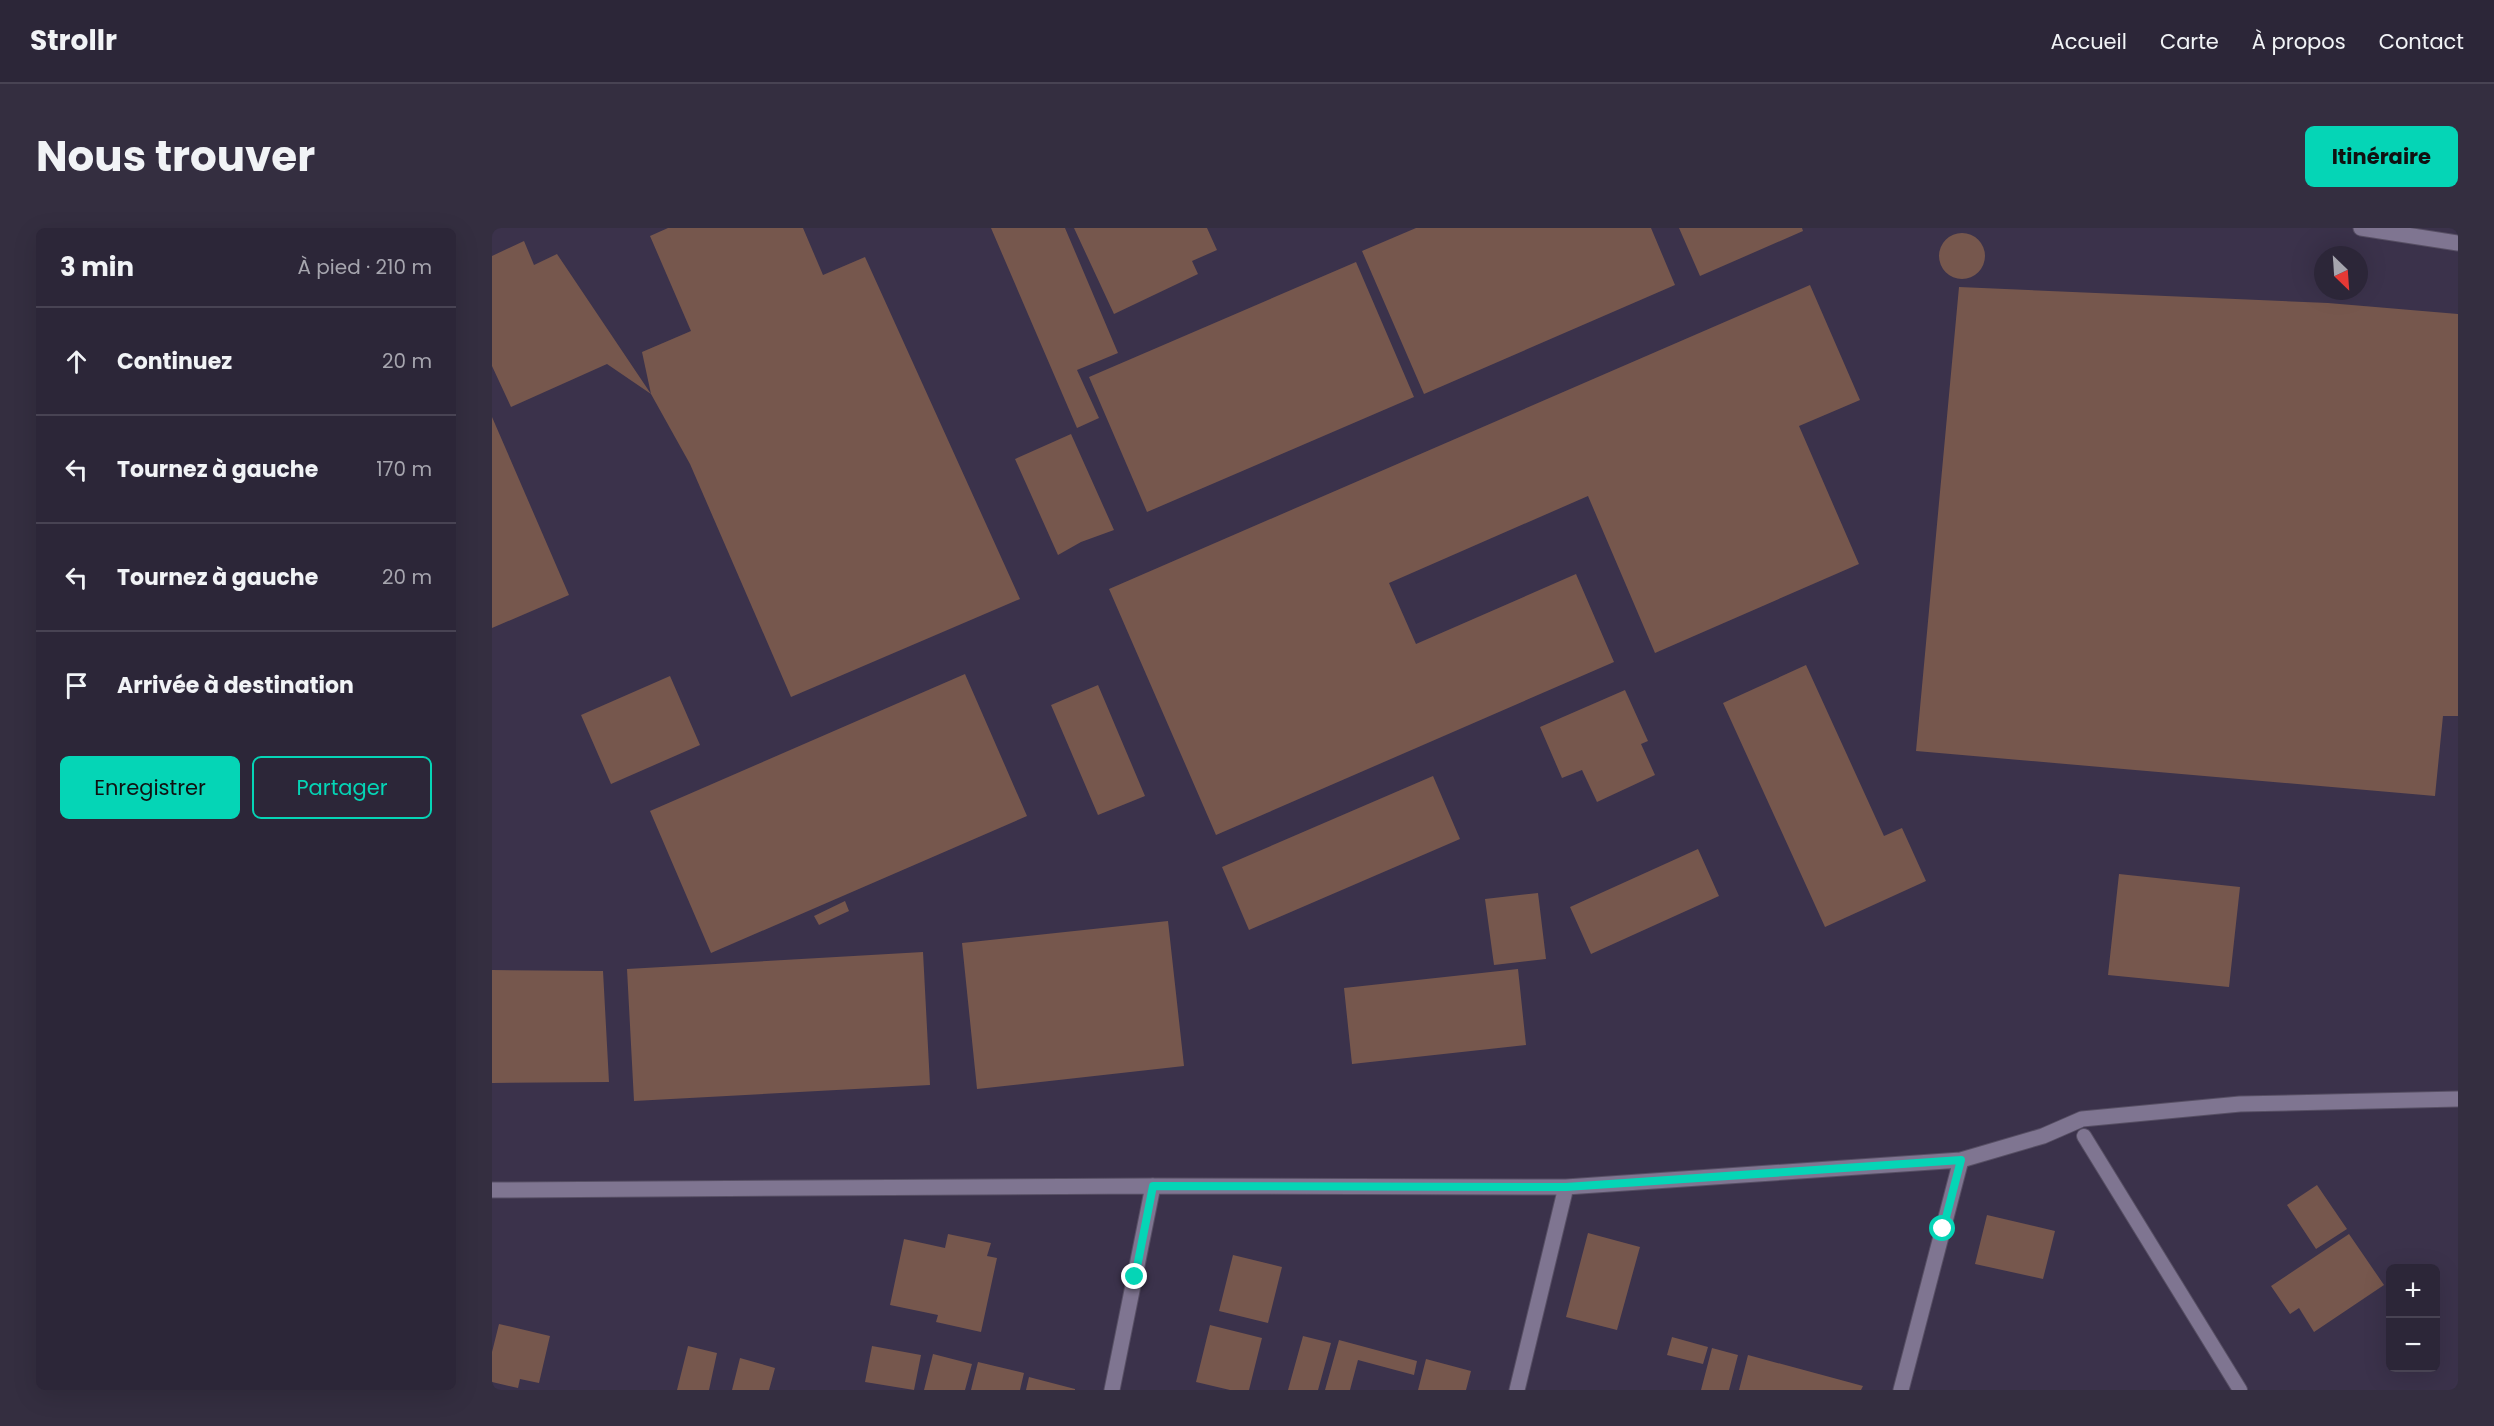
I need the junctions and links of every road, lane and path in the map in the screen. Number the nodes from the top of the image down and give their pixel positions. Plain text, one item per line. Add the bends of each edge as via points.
1 (2361, 228) edge
2 (2458, 243) edge
3 (2458, 1099) edge
4 (2084, 1136) dead end
5 (1961, 1160) junction
6 (1153, 1186) junction
7 (1566, 1187) junction
8 (492, 1190) edge
9 (1112, 1390) edge
10 (1517, 1390) edge
11 (1901, 1390) edge
12 (2241, 1390) edge

1 - 2 street
3 - 5 street via 2240,1104 2082,1119 2043,1136
4 - 12 lane
5 - 7 street
5 - 11 street
6 - 7 street
6 - 8 street
6 - 9 street
7 - 10 street

